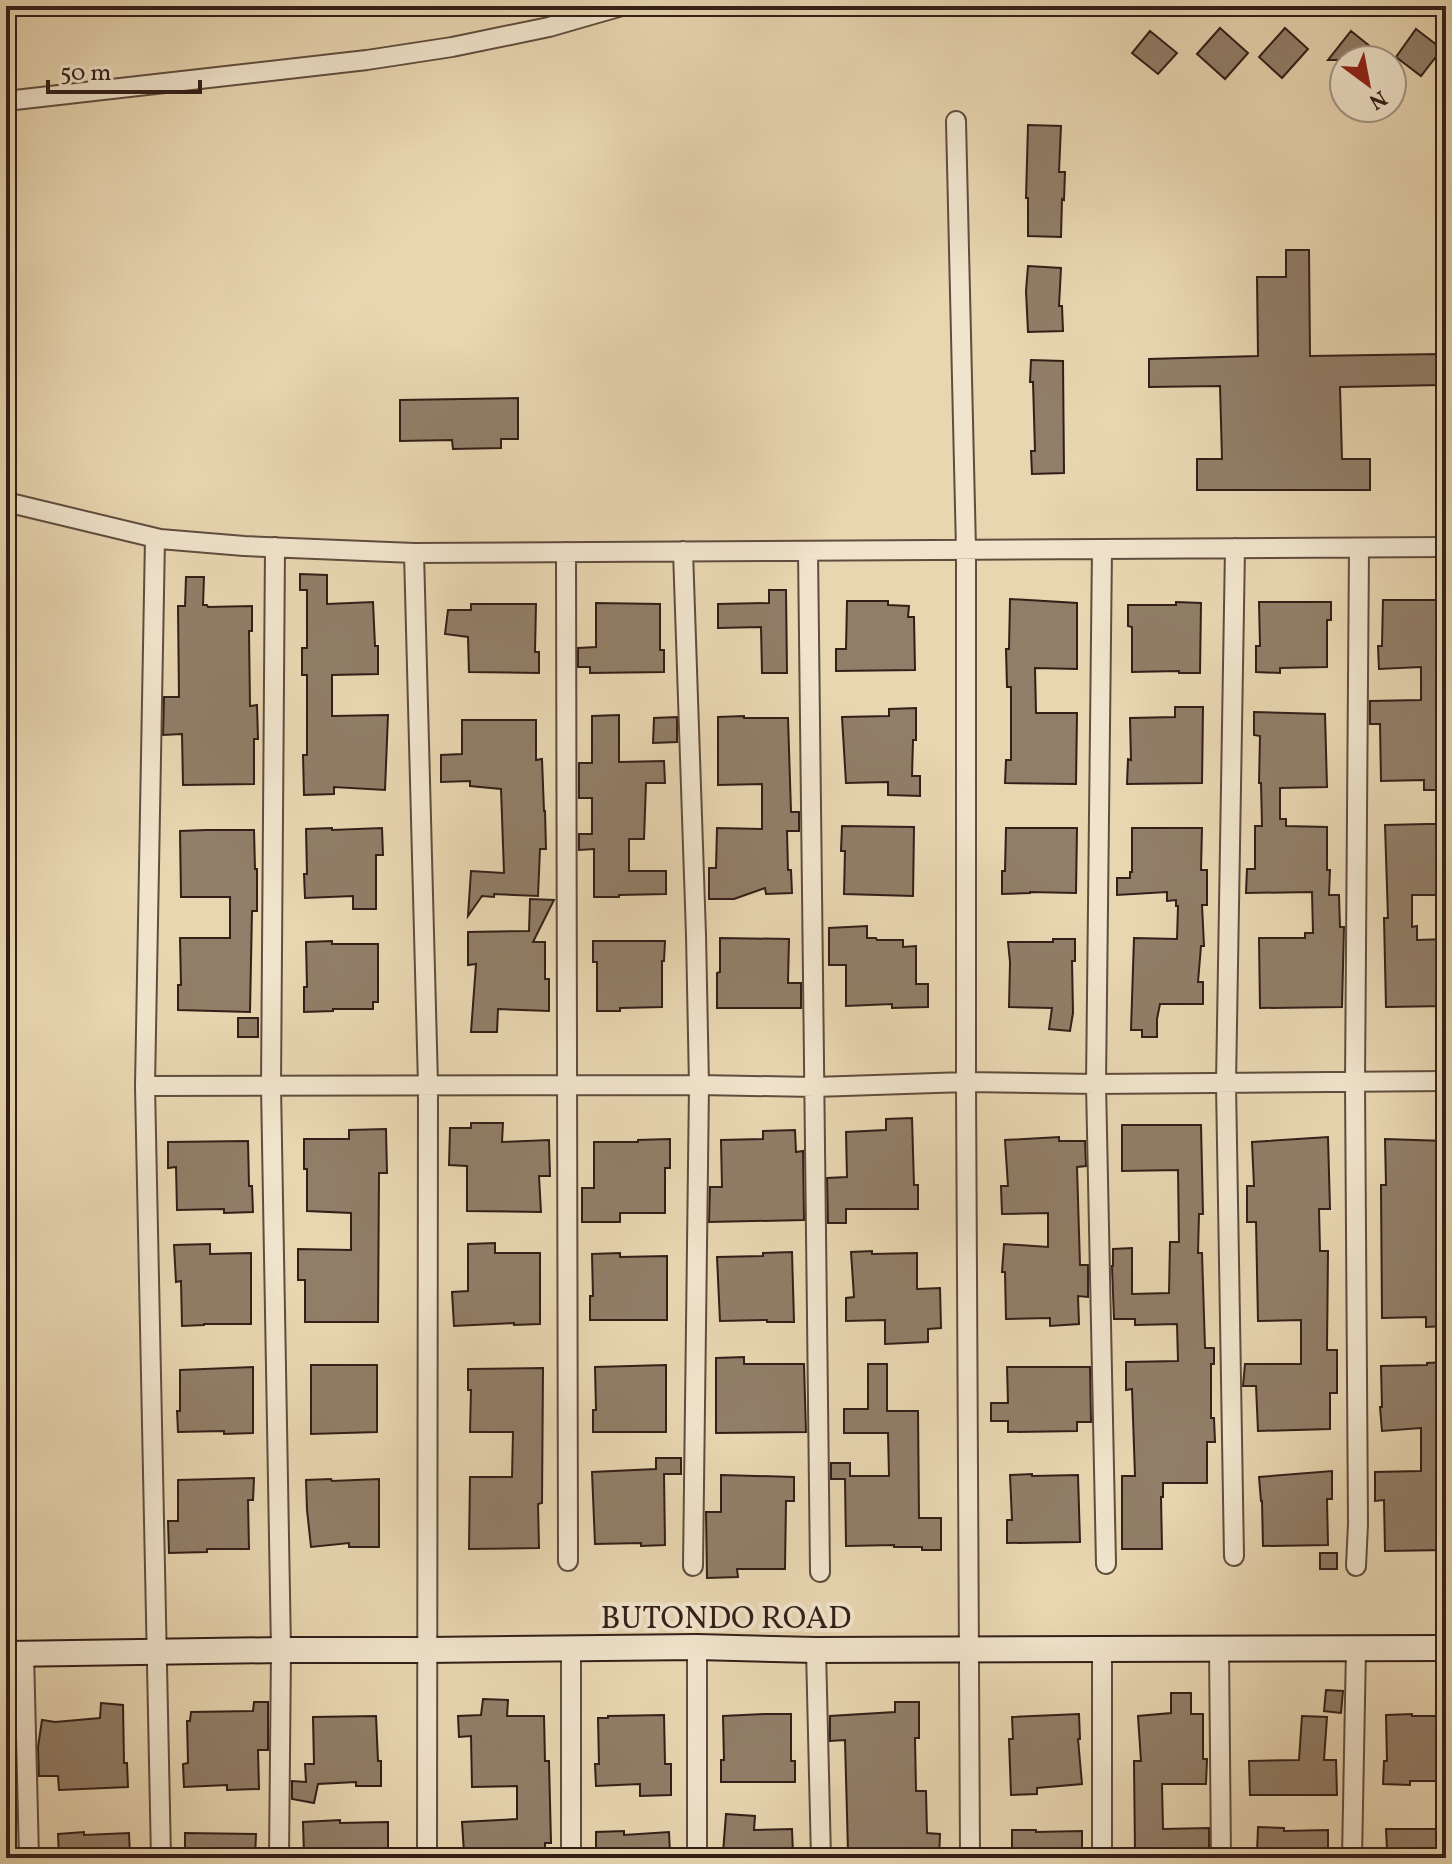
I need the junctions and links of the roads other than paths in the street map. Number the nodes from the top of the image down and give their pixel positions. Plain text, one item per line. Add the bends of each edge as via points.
1 (622, 6) edge
2 (6, 101) edge
3 (956, 121) dead end
4 (6, 502) edge
5 (155, 538) junction
6 (275, 547) junction
7 (1446, 547) edge
8 (1235, 548) junction
9 (1359, 548) junction
10 (1102, 549) junction
11 (966, 550) junction
12 (683, 551) junction
13 (808, 551) junction
14 (566, 552) junction
15 (414, 553) junction
16 (1446, 1081) edge
17 (966, 1082) junction
18 (1355, 1083) junction
19 (1096, 1084) junction
20 (1226, 1084) junction
21 (428, 1085) junction
22 (567, 1085) junction
23 (699, 1085) junction
24 (145, 1086) junction
25 (271, 1086) junction
26 (814, 1087) junction
27 (1234, 1556) dead end
28 (568, 1561) dead end
29 (1106, 1564) dead end
30 (693, 1566) dead end
31 (1356, 1566) dead end
32 (820, 1572) dead end
33 (697, 1647) junction
34 (571, 1648) junction
35 (1102, 1648) junction
36 (1356, 1648) junction
37 (1446, 1648) edge
38 (1219, 1649) junction
39 (281, 1650) junction
40 (427, 1650) junction
41 (816, 1650) junction
42 (969, 1650) junction
43 (158, 1651) junction
44 (15, 1654) edge
45 (29, 1858) edge
46 (161, 1858) edge
47 (279, 1858) edge
48 (427, 1858) edge
49 (571, 1858) edge
50 (697, 1858) edge
51 (821, 1858) edge
52 (970, 1858) edge
53 (1102, 1858) edge
54 (1221, 1858) edge
55 (1352, 1858) edge

1 - 2 street via 424,52
3 - 11 street
4 - 5 street
5 - 6 street
5 - 24 street
6 - 15 street
6 - 25 street
7 - 9 street
8 - 9 street
8 - 10 street
8 - 20 street
9 - 18 street
10 - 11 street
10 - 19 street
11 - 13 street
11 - 17 street
12 - 13 street
12 - 14 street
12 - 23 street
13 - 26 street
14 - 15 street
14 - 22 street
15 - 21 street
16 - 18 street
17 - 19 street
17 - 26 street
17 - 42 street
18 - 20 street
18 - 31 street
19 - 20 street
19 - 29 street
20 - 27 street
21 - 22 street
21 - 25 street
21 - 40 street
22 - 23 street
22 - 28 street
23 - 26 street
23 - 30 street
24 - 25 street
24 - 43 street
25 - 39 street
26 - 32 street
33 - 34 street, BUTONDO ROAD
33 - 41 street, BUTONDO ROAD
33 - 50 street
34 - 40 street, BUTONDO ROAD
34 - 49 street
35 - 38 street, BUTONDO ROAD
35 - 42 street, BUTONDO ROAD
35 - 53 street
36 - 37 street, BUTONDO ROAD
36 - 38 street, BUTONDO ROAD
36 - 55 street
38 - 54 street
39 - 40 street, BUTONDO ROAD
39 - 43 street, BUTONDO ROAD
39 - 47 street
40 - 48 street
41 - 42 street, BUTONDO ROAD
41 - 51 street
42 - 52 street
43 - 44 street, BUTONDO ROAD
43 - 46 street
44 - 45 street

